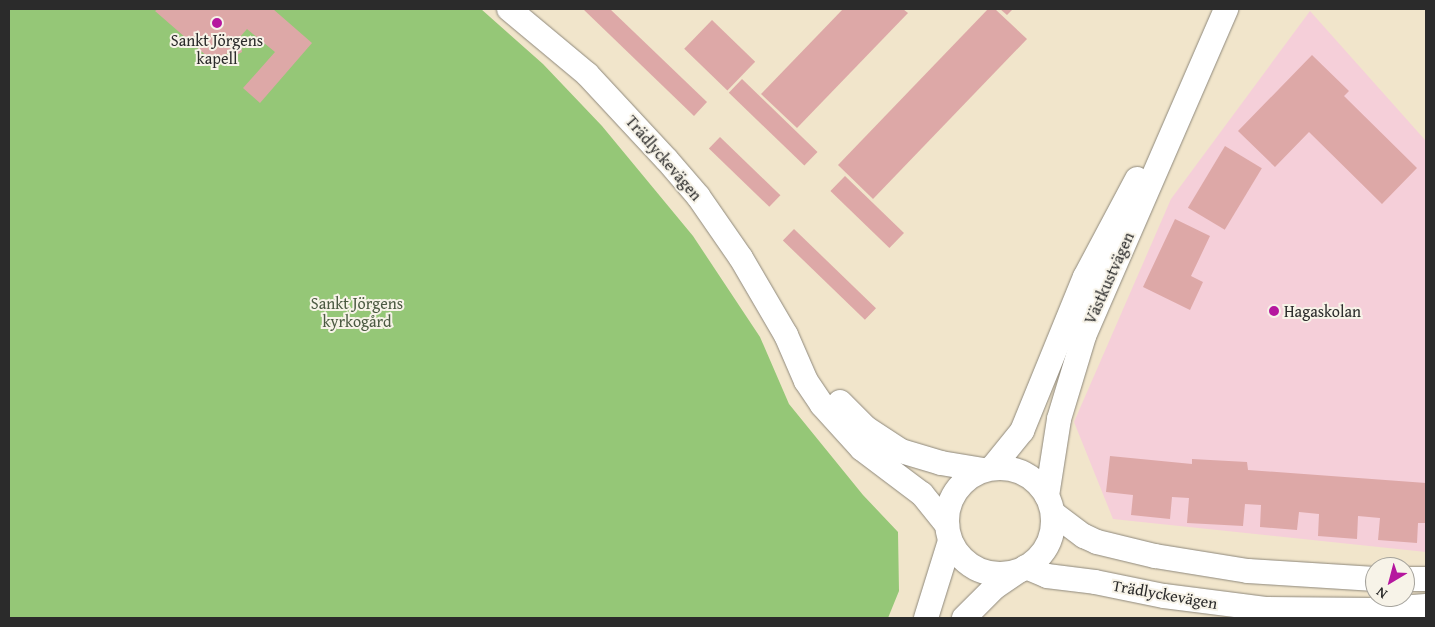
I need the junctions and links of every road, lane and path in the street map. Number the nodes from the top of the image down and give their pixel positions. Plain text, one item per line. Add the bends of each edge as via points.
1 (509, 9) edge
2 (1226, 9) edge
3 (1199, 69) junction
4 (786, 335) junction
5 (988, 469) junction
6 (1050, 505) junction
7 (948, 533) junction
8 (1021, 569) junction
9 (1365, 578) edge
10 (1426, 606) edge
11 (926, 618) edge
12 (964, 618) edge

1 - 4 street, Trädlyckevägen via 587,74 698,196 741,258
2 - 3 street, Västkustvägen
3 - 5 street, Västkustvägen via 1085,277 1022,431
3 - 6 street, Västkustvägen via 1084,336 1060,419
4 - 5 street, Trädlyckevägen via 852,416 882,440 920,458
4 - 7 street, Trädlyckevägen via 806,381 822,405 862,448 922,494
5 - 6 street via 1014,469 1024,473 1037,483
5 - 7 street via 967,478 955,491 948,508
6 - 8 street via 1052,534 1048,544 1038,558
6 - 9 street via 1084,536 1155,556 1248,571
7 - 8 street via 960,555 972,566 994,574
7 - 11 street
8 - 10 street, Trädlyckevägen via 1164,596 1267,609 1373,610
8 - 12 street via 995,587

